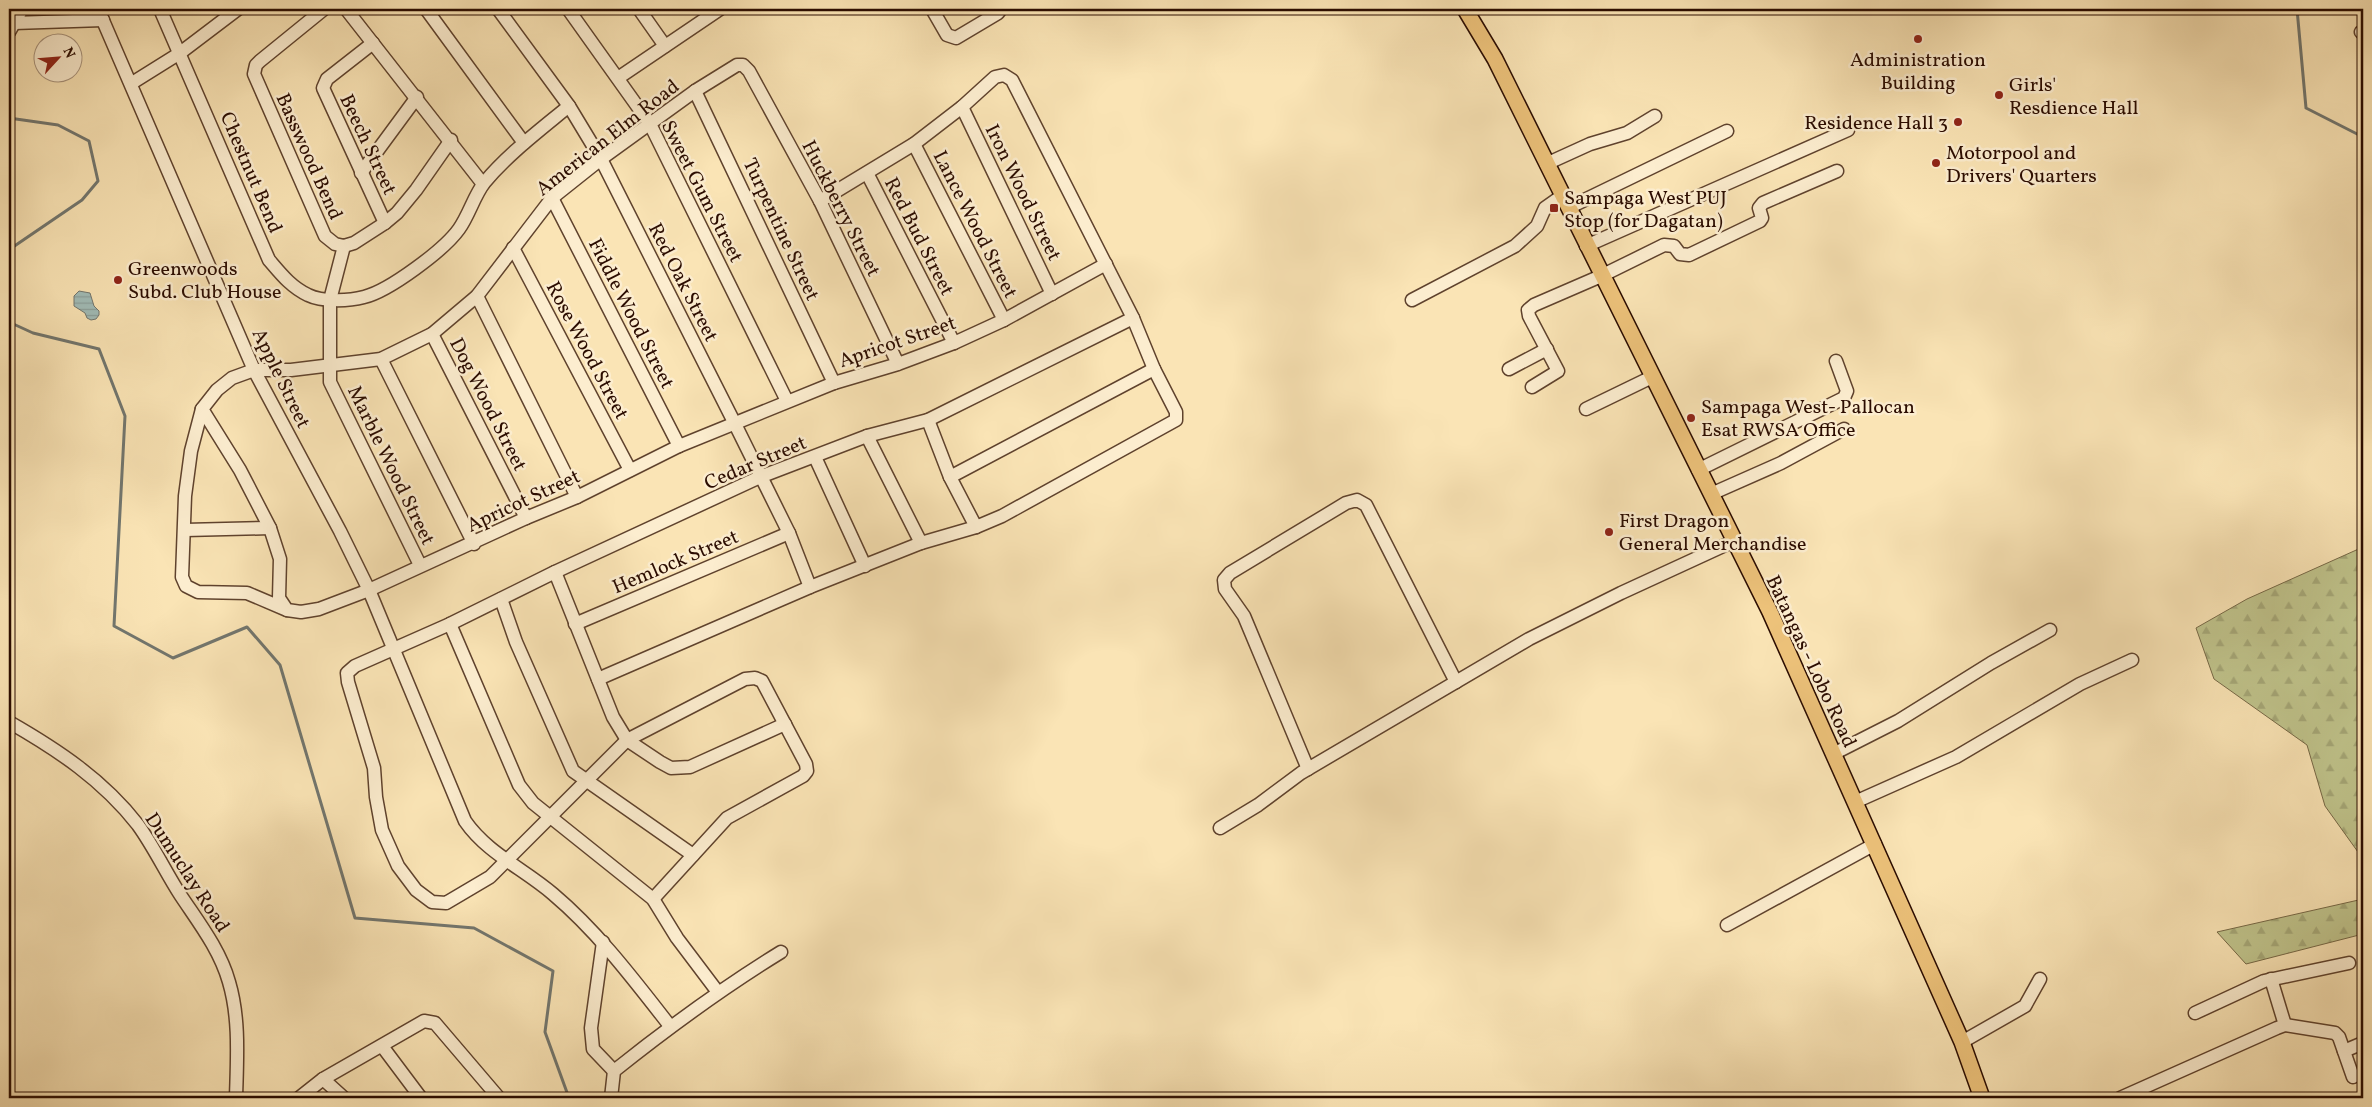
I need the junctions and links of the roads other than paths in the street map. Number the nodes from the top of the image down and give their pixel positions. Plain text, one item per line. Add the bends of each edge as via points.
1 (22, 9) edge
2 (160, 9) edge
3 (238, 9) edge
4 (324, 9) edge
5 (346, 9) edge
6 (426, 9) edge
7 (498, 9) edge
8 (568, 9) edge
9 (639, 9) edge
10 (932, 9) edge
11 (1001, 9) edge
12 (1465, 9) edge
13 (715, 10) edge
14 (101, 14) edge
15 (11, 27) edge
16 (373, 43) junction
17 (665, 46) junction
18 (180, 53) junction
19 (749, 71) joint
20 (618, 78) junction
21 (132, 83) junction
22 (695, 91) junction
23 (417, 97) junction
24 (569, 106) junction
25 (962, 107) junction
26 (1655, 116) dead end
27 (650, 124) junction
28 (1848, 130) dead end
29 (1727, 131) dead end
30 (450, 140) junction
31 (524, 143) junction
32 (914, 144) junction
33 (601, 159) junction
34 (1546, 164) junction
35 (1837, 171) dead end
36 (361, 173) junction
37 (867, 173) junction
38 (483, 184) junction
39 (552, 198) junction
40 (820, 201) junction
41 (1565, 202) junction
42 (385, 223) junction
43 (344, 246) junction
44 (1586, 246) junction
45 (513, 248) junction
46 (1106, 264) junction
47 (1601, 276) junction
48 (1052, 294) junction
49 (477, 296) junction
50 (330, 300) junction
51 (1412, 300) dead end
52 (1133, 318) junction
53 (1004, 320) junction
54 (432, 334) junction
55 (954, 343) junction
56 (1547, 349) junction
57 (381, 359) junction
58 (1836, 361) dead end
59 (898, 364) junction
60 (330, 367) junction
61 (1154, 369) junction
62 (1509, 369) dead end
63 (254, 370) junction
64 (1652, 377) junction
65 (834, 383) junction
66 (1532, 387) dead end
67 (787, 401) junction
68 (202, 408) junction
69 (1586, 409) dead end
70 (928, 420) junction
71 (735, 424) junction
72 (1844, 429) dead end
73 (867, 436) junction
74 (679, 446) junction
75 (815, 457) junction
76 (630, 470) junction
77 (1698, 470) junction
78 (950, 477) junction
79 (760, 478) junction
80 (1711, 494) junction
81 (577, 497) junction
82 (526, 518) junction
83 (976, 527) junction
84 (270, 528) junction
85 (185, 530) junction
86 (788, 533) junction
87 (1734, 542) junction
88 (921, 543) junction
89 (474, 544) junction
90 (420, 566) junction
91 (865, 566) junction
92 (555, 572) junction
93 (810, 587) junction
94 (368, 590) junction
95 (501, 599) junction
96 (287, 610) junction
97 (450, 624) junction
98 (575, 624) junction
99 (2050, 630) dead end
100 (394, 649) junction
101 (2132, 660) dead end
102 (598, 679) junction
103 (1456, 682) junction
104 (9, 722) edge
105 (785, 724) junction
106 (627, 740) junction
107 (1833, 754) junction
108 (1308, 768) junction
109 (587, 780) junction
110 (1855, 802) junction
111 (550, 818) junction
112 (1220, 828) dead end
113 (1875, 844) junction
114 (693, 855) junction
115 (508, 859) junction
116 (653, 900) junction
117 (1727, 924) dead end
118 (603, 942) junction
119 (781, 952) dead end
120 (2349, 963) dead end
121 (2040, 979) dead end
122 (2271, 979) junction
123 (718, 991) junction
124 (2195, 1013) dead end
125 (2285, 1025) junction
126 (670, 1026) junction
127 (1962, 1042) junction
128 (2363, 1043) edge
129 (382, 1046) junction
130 (2344, 1051) junction
131 (614, 1071) junction
132 (2353, 1077) dead end
133 (323, 1079) junction
134 (236, 1098) edge
135 (299, 1098) edge
136 (344, 1098) edge
137 (421, 1098) edge
138 (499, 1098) edge
139 (611, 1098) edge
140 (1982, 1098) edge
141 (2120, 1098) edge

1 - 15 street
2 - 18 street, Chestnut Bend
3 - 18 street
4 - 43 street, Basswood Bend via 260,61 254,74 325,236
5 - 16 street
6 - 31 street
7 - 24 street, Red Oak Street
8 - 20 street, Sweet Gum Street
9 - 17 street
10 - 11 street via 947,35 956,38
12 - 34 main road, Batangas - Lobo Road via 1495,59
13 - 17 street
14 - 15 street
14 - 21 street, Apple Street
16 - 23 street
16 - 36 street, Beech Street via 327,79 323,88
17 - 20 street
18 - 21 street
18 - 50 street, Chestnut Bend via 269,260 289,284 309,296
19 - 22 street, American Elm Road via 743,65 737,65
19 - 40 street, Huckberry Street
20 - 27 street, Sweet Gum Street
21 - 63 street, Apple Street
22 - 27 street, American Elm Road
22 - 65 street, Turpentine Street
23 - 30 street
23 - 36 street
24 - 31 street, Chestnut Bend
24 - 33 street, Red Oak Street
25 - 32 street
25 - 46 street via 995,77 1004,75 1012,80
25 - 48 street, Iron Wood Street
26 - 34 street via 1627,133 1590,144
27 - 33 street, American Elm Road
27 - 67 street, Sweet Gum Street
28 - 44 street
29 - 41 street
30 - 38 street
30 - 42 street, Basswood Bend via 416,190
31 - 38 street, Chestnut Bend
32 - 37 street
32 - 53 street, Lance Wood Street
33 - 39 street, American Elm Road
33 - 71 street, Red Oak Street
34 - 41 main road, Batangas - Lobo Road
35 - 47 street via 1762,203 1760,221 1689,255 1680,254 1674,246 1664,245
36 - 42 street, Beech Street
37 - 40 street
37 - 55 street, Red Bud Street
38 - 50 street, Chestnut Bend via 458,230 442,248 392,284 365,297
39 - 45 street, American Elm Road
39 - 74 street, Fiddle Wood Street
40 - 59 street, Huckberry Street
41 - 44 main road, Batangas - Lobo Road
41 - 51 street via 1545,208 1537,226 1515,246
42 - 43 street, Basswood Bend
43 - 50 street
44 - 47 main road, Batangas - Lobo Road
45 - 49 street, American Elm Road
45 - 76 street, Rose Wood Street
46 - 48 street, Apricot Street
46 - 52 street
47 - 56 street via 1528,310
47 - 64 main road, Batangas - Lobo Road
48 - 53 street, Apricot Street
49 - 54 street, American Elm Road
49 - 81 street
50 - 60 street
52 - 61 street
52 - 70 street, Cedar Street
53 - 55 street, Apricot Street
54 - 57 street, American Elm Road
54 - 82 street, Dog Wood Street
55 - 59 street, Apricot Street
56 - 62 street
56 - 66 street via 1558,371
57 - 60 street, American Elm Road
57 - 89 street
58 - 77 street via 1847,391 1844,398
59 - 65 street, Apricot Street
60 - 63 street
60 - 90 street, Marble Wood Street via 330,382
61 - 78 street
61 - 83 street via 1176,412 1176,420
63 - 68 street via 232,378
63 - 94 street, Apple Street
64 - 69 street
64 - 77 main road, Batangas - Lobo Road
65 - 67 street, Apricot Street
67 - 71 street, Apricot Street
68 - 84 street
68 - 85 street via 191,451 185,496
70 - 73 street, Cedar Street
70 - 78 street
71 - 74 street, Apricot Street
71 - 79 street, Red Oak Street
72 - 80 street via 1781,463
73 - 75 street, Cedar Street
73 - 88 street
74 - 76 street, Apricot Street
75 - 79 street, Cedar Street
75 - 91 street
76 - 81 street, Apricot Street
77 - 80 main road, Batangas - Lobo Road
78 - 83 street
79 - 86 street, Red Oak Street
79 - 92 street, Cedar Street
80 - 87 main road, Batangas - Lobo Road
81 - 82 street, Apricot Street
82 - 89 street, Apricot Street
83 - 88 street
84 - 85 street
84 - 96 street via 280,559 278,598
85 - 96 street via 182,577 186,586 198,592 247,593
86 - 93 street, Red Oak Street
86 - 98 street, Hemlock Street
87 - 103 street via 1621,592 1529,639
87 - 107 main road, Batangas - Lobo Road via 1793,662
88 - 91 street
89 - 90 street, Apricot Street
90 - 94 street, Apricot Street
91 - 93 street
92 - 95 street, Cedar Street
92 - 98 street
93 - 102 street
94 - 96 street, Apricot Street via 319,610
94 - 100 street, Apple Street
95 - 97 street, Cedar Street
95 - 109 street via 516,642 573,771
97 - 100 street, Cedar Street
97 - 111 street via 519,785
98 - 102 street
99 - 107 street via 1898,722
100 - 115 street, Apple Street via 465,821 489,848
100 - 115 street, Cedar Street via 347,672 374,768 382,830 398,866 416,890 432,902 446,903 475,887
101 - 110 street via 2080,684 1956,757
102 - 106 street
103 - 108 street
103 - 108 street via 1366,505 1357,500 1346,502 1230,573 1224,580 1225,589 1244,616
104 - 134 street, Dumuclay Road via 89,774 117,799 139,827 215,948 229,981 236,1015
105 - 106 street via 690,767 671,768
105 - 106 street via 762,681 745,679
105 - 114 street via 807,771 727,818
106 - 109 street
107 - 110 main road, Batangas - Lobo Road
108 - 112 street
109 - 111 street
109 - 114 street
110 - 113 main road, Batangas - Lobo Road
111 - 115 street
111 - 116 street
113 - 117 street
113 - 127 main road, Batangas - Lobo Road
114 - 116 street
115 - 118 street, Apple Street via 554,894
116 - 123 street via 677,938
118 - 126 street, Apple Street
118 - 131 street via 591,1028 593,1049
119 - 123 street
120 - 122 street
121 - 127 street via 2025,1006
122 - 124 street
122 - 125 street
123 - 126 street
125 - 130 street via 2335,1033
125 - 141 street
126 - 131 street
127 - 140 main road, Batangas - Lobo Road
128 - 130 street
129 - 133 street
129 - 137 street
129 - 138 street via 424,1021 435,1023
130 - 132 street
131 - 139 street
133 - 135 street
133 - 136 street

